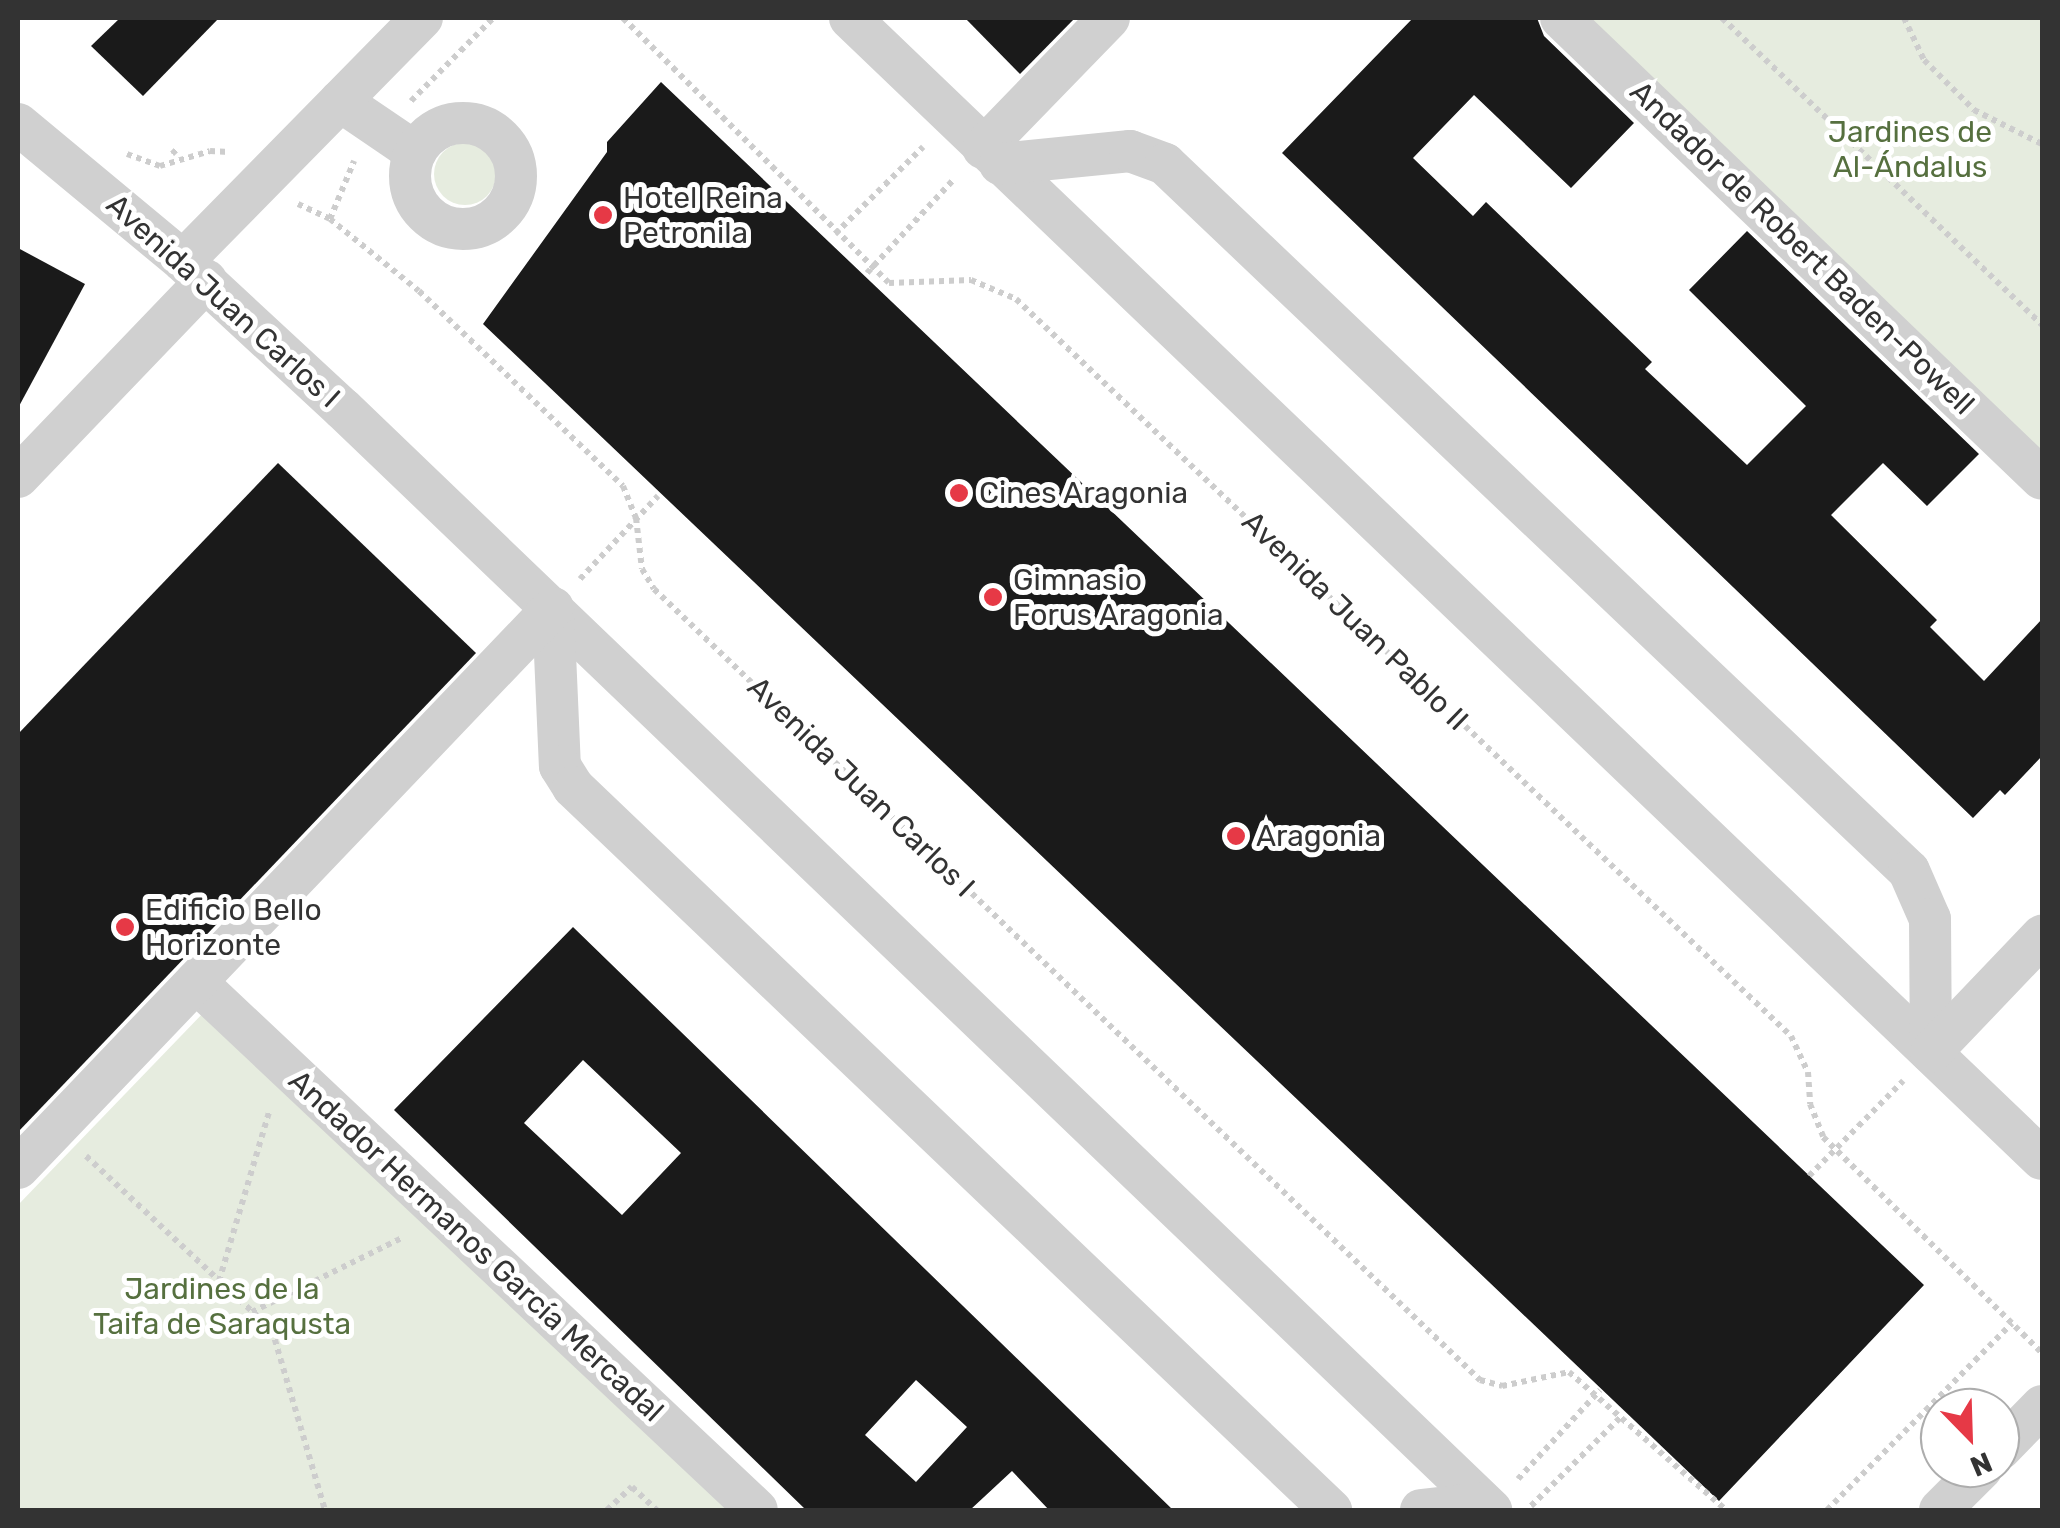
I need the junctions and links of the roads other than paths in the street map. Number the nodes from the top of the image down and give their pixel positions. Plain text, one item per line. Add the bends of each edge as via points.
1 (422, 18) edge
2 (850, 18) edge
3 (1108, 18) edge
4 (1561, 18) edge
5 (340, 101) junction
6 (18, 124) edge
7 (415, 152) dead end
8 (992, 156) junction
9 (195, 271) junction
10 (18, 478) edge
11 (2042, 478) edge
12 (553, 608) junction
13 (2042, 936) edge
14 (196, 982) junction
15 (1931, 1052) junction
16 (2042, 1159) edge
17 (20, 1160) edge
18 (2042, 1406) edge
19 (2020, 1429) edge
20 (1962, 1488) edge
21 (1496, 1509) edge
22 (757, 1510) edge
23 (1331, 1510) edge
24 (1421, 1510) edge
25 (1940, 1510) edge

1 - 5 street
2 - 8 street
3 - 8 street
4 - 11 street, Andador de Robert Baden-Powell
5 - 7 street
5 - 9 street via 263,180
6 - 9 street, Avenida Juan Carlos I
8 - 15 street
8 - 15 street via 1130,151 1164,164 1910,871 1930,919
9 - 10 street
9 - 12 street, Avenida Juan Carlos I
12 - 14 street
12 - 21 street, Avenida Juan Carlos I
12 - 23 street via 564,777
13 - 15 street
14 - 17 street
14 - 22 street, Andador Hermanos García Mercadal
15 - 16 street
18 - 19 street
20 - 25 street
21 - 24 street

